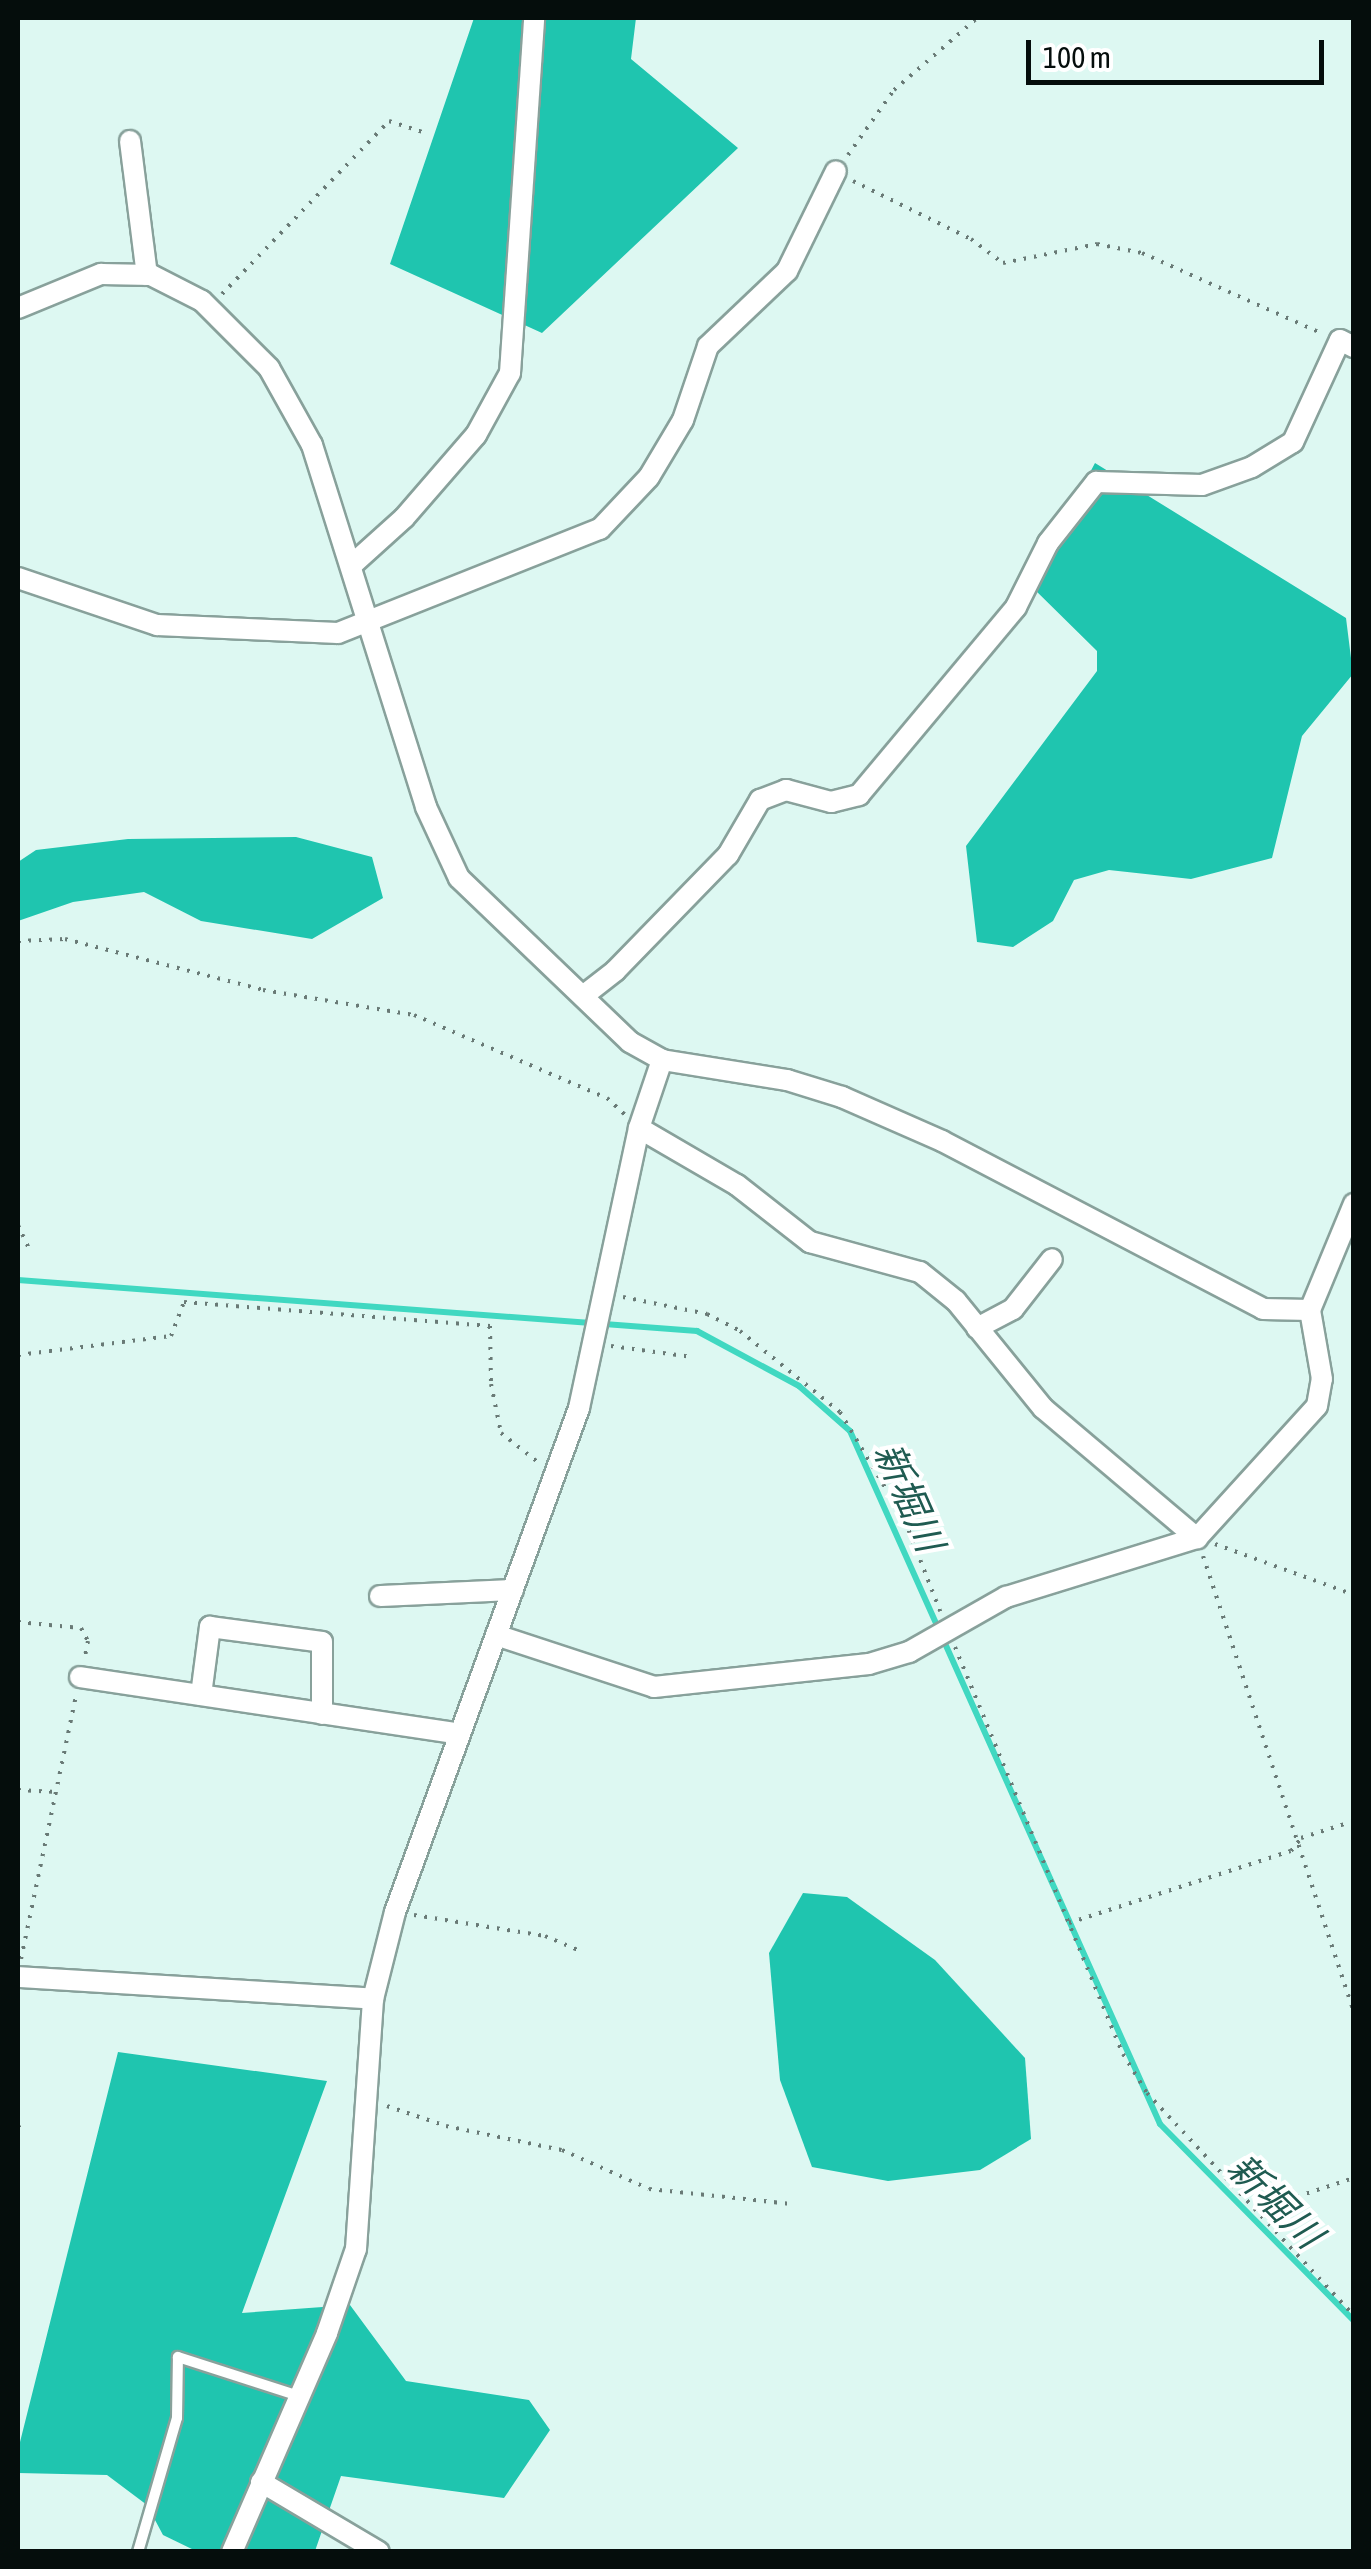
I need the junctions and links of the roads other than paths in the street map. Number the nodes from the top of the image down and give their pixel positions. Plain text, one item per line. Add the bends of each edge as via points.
1 (534, 18) edge
2 (130, 141) dead end
3 (836, 172) road end
4 (147, 274) junction
5 (18, 308) edge
6 (1347, 344) edge
7 (354, 564) junction
8 (18, 578) edge
9 (370, 623) junction
10 (582, 996) junction
11 (662, 1060) junction
12 (639, 1128) junction
13 (1354, 1204) edge
14 (1052, 1259) dead end
15 (1310, 1310) junction
16 (978, 1328) junction
17 (1197, 1538) junction
18 (513, 1590) junction
19 (380, 1596) dead end
20 (496, 1636) junction
21 (80, 1677) road end
22 (200, 1695) junction
23 (322, 1714) junction
24 (460, 1734) junction
25 (18, 1974) edge
26 (373, 1999) junction
27 (299, 2396) junction
28 (260, 2482) junction
29 (138, 2552) edge
30 (232, 2552) edge
31 (379, 2552) edge

1 - 7 street via 510,374 476,435
2 - 4 street
3 - 9 street via 787,271 708,346 682,420 649,477 600,529
4 - 5 street via 101,274
4 - 7 street via 208,308 269,368 312,445
6 - 10 street via 1293,442 1252,467 1202,485 1096,482 1048,543 1016,607 859,796 831,802 786,790 760,800 728,856
7 - 9 street
8 - 9 street via 157,625 338,633
9 - 10 street via 426,807 459,878
10 - 11 street via 630,1042
11 - 12 street
11 - 15 street via 749,1072 842,1097 942,1141 1263,1310
12 - 16 street via 737,1185 810,1242 920,1272
12 - 18 street via 579,1408
13 - 15 street
14 - 16 street via 1013,1310
15 - 17 street via 1322,1379 1317,1406
16 - 17 street via 1043,1408
17 - 20 street via 1006,1596 910,1652 869,1664 654,1686
18 - 19 street
18 - 20 street
20 - 24 street
21 - 22 street
22 - 23 street
22 - 23 street via 210,1627 322,1642
23 - 24 street
24 - 26 street via 395,1912
25 - 26 street
26 - 27 street via 356,2249
27 - 28 street
27 - 29 lane via 178,2357 176,2418
28 - 30 street
28 - 31 street

